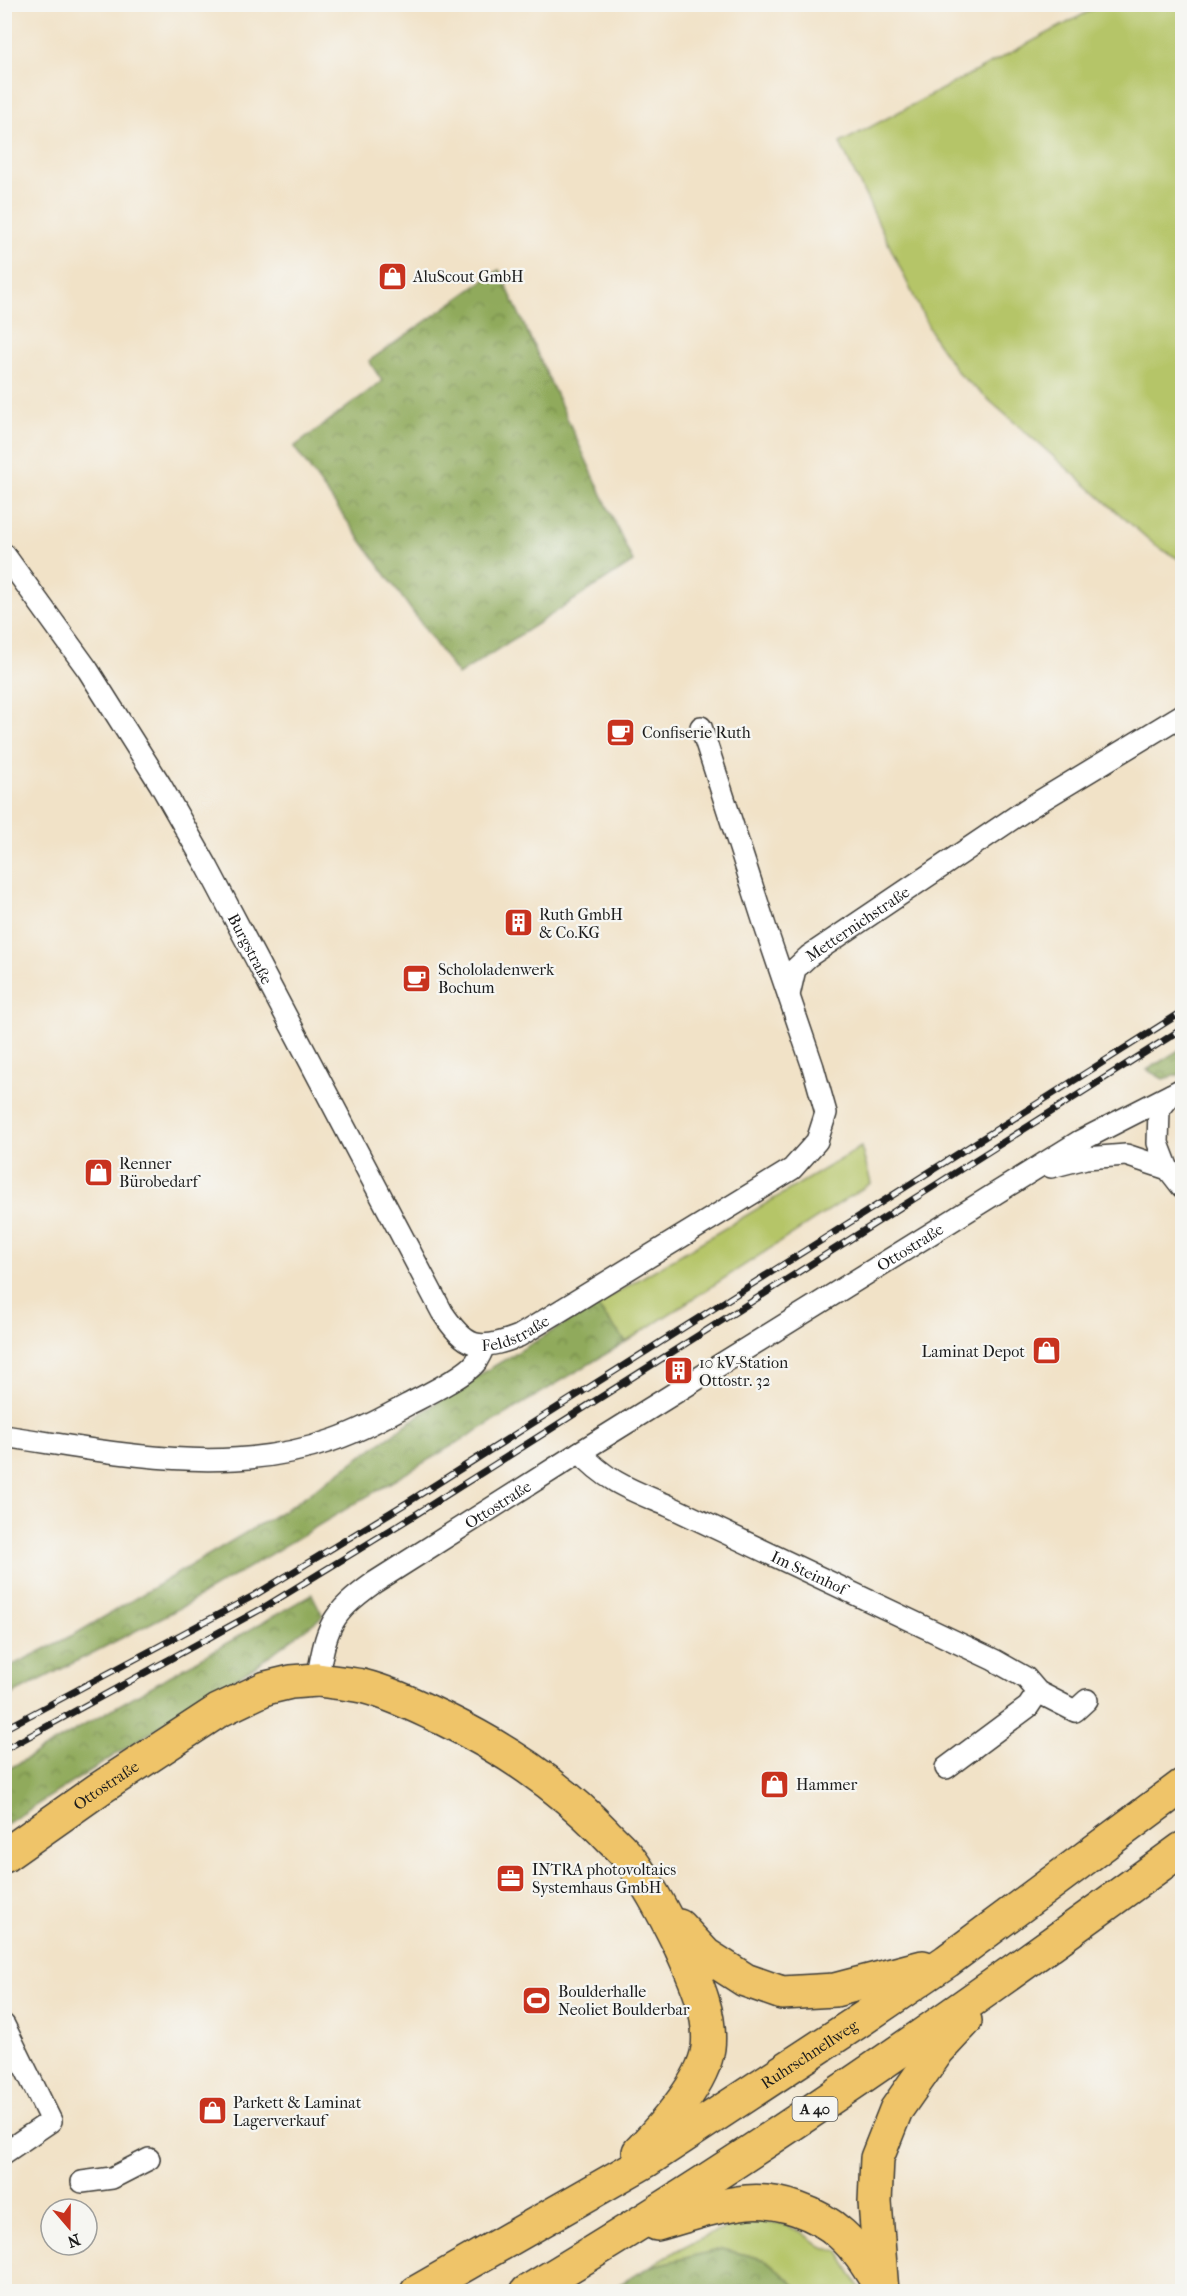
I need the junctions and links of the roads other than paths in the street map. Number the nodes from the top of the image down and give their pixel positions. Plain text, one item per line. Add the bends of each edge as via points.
1 (4, 554) edge
2 (1182, 714) edge
3 (701, 727) dead end
4 (789, 996) junction
5 (1177, 1092) edge
6 (1168, 1169) junction
7 (1030, 1172) junction
8 (1182, 1187) edge
9 (484, 1346) junction
10 (4, 1436) edge
11 (579, 1452) junction
12 (317, 1680) junction
13 (1038, 1692) junction
14 (1087, 1701) dead end
15 (946, 1768) dead end
16 (1182, 1786) edge
17 (1182, 1850) edge
18 (4, 1856) edge
19 (663, 1909) junction
20 (947, 1961) junction
21 (1004, 1979) junction
22 (4, 2025) edge
23 (4, 2153) edge
24 (149, 2159) dead end
25 (82, 2182) dead end
26 (606, 2184) junction
27 (623, 2234) junction
28 (882, 2291) edge
29 (417, 2292) edge
30 (526, 2292) edge

1 - 9 street, Burgstraße via 88,670 186,831 442,1312 456,1333
2 - 4 street, Metternichstraße via 1027,809 808,956 795,969
3 - 4 street
4 - 9 street, Feldstraße via 825,1113 817,1141 792,1170 519,1336
5 - 6 street, Ottostraße via 1159,1110 1158,1143
5 - 7 street, Ottostraße via 1080,1141
6 - 7 street, Ottostraße via 1126,1155 1086,1158
6 - 8 street, Ottostraße
7 - 11 street, Ottostraße
9 - 10 street, Feldstraße via 476,1363 465,1372 412,1402 333,1440 295,1451 254,1457 166,1459
11 - 12 street, Ottostraße via 353,1598 335,1616 324,1638
11 - 13 street, Im Steinhof via 594,1469 615,1483 994,1660 1026,1678
12 - 18 main road, Ottostraße via 266,1688 218,1711
12 - 19 main road via 361,1686 410,1702 519,1760 582,1810 628,1857
13 - 14 street, Im Steinhof via 1075,1711
13 - 15 street via 1028,1707
16 - 20 main road, Ruhrschnellweg
17 - 21 main road, A 40
19 - 20 main road via 706,1955 745,1980 782,1993 835,1990
19 - 26 main road via 693,1973 706,2014 708,2051 691,2090 662,2128
20 - 26 main road, Ruhrschnellweg via 646,2162
21 - 27 main road, A 40
21 - 28 main road via 938,2050 896,2110 877,2158 875,2202
22 - 23 street via 51,2121
24 - 25 street via 112,2178
26 - 29 main road, Ruhrschnellweg
27 - 28 main road via 708,2209 749,2202 784,2205 813,2215 841,2234 863,2258
27 - 30 main road, A 40

